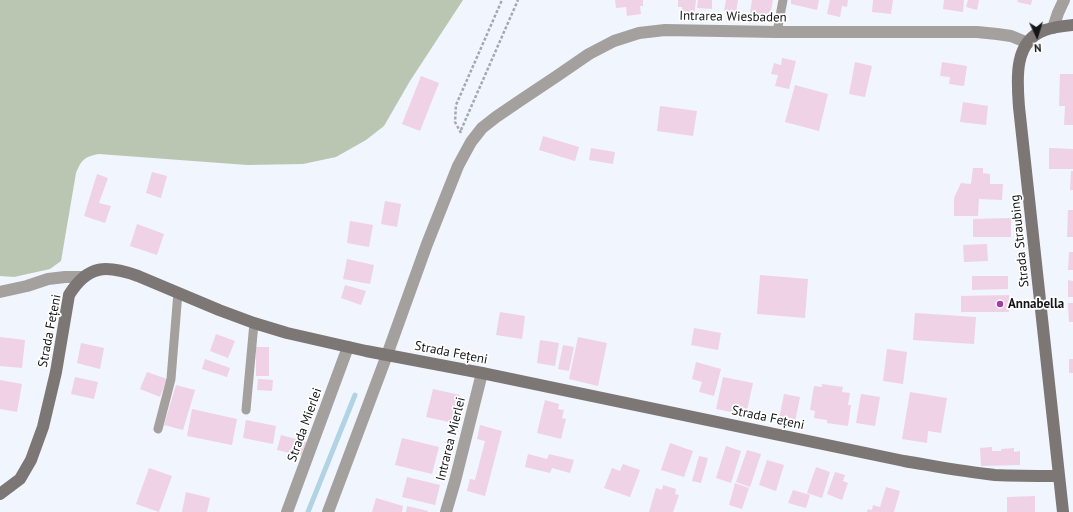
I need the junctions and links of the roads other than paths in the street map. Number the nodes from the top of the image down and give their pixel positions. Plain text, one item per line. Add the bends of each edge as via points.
1 (783, 0) edge
2 (1064, 0) edge
3 (1073, 25) edge
4 (1053, 28) junction
5 (777, 32) junction
6 (1028, 43) junction
7 (83, 277) junction
8 (0, 292) edge
9 (178, 292) junction
10 (254, 323) junction
11 (348, 347) junction
12 (387, 355) junction
13 (482, 373) junction
14 (246, 410) dead end
15 (158, 429) dead end
16 (1059, 476) junction
17 (0, 494) edge
18 (287, 512) edge
19 (328, 512) edge
20 (446, 512) edge
21 (1063, 512) edge

1 - 5 lane
2 - 4 street
3 - 4 street, Strada Straubing
4 - 6 street, Strada Straubing via 1043,31
5 - 6 street, Intrarea Wiesbaden via 977,32 1011,36
5 - 12 street, Intrarea Wiesbaden via 665,30 639,33 614,41 589,54 482,128 458,166
6 - 16 street, Strada Straubing via 1018,64 1018,90
7 - 8 street via 48,279
7 - 9 street, Strada Fețeni via 106,268 125,271
7 - 17 street, Strada Fețeni via 69,295 56,372 43,426 31,460 20,479
9 - 10 street, Strada Fețeni
9 - 15 lane via 171,379
10 - 11 street, Strada Fețeni
10 - 14 lane
11 - 12 street, Strada Fețeni
11 - 18 street, Strada Mierlei
12 - 13 street, Strada Fețeni
12 - 19 street, Intrarea Wiesbaden
13 - 16 street, Strada Fețeni via 955,470
13 - 20 street, Intrarea Mierlei
16 - 21 street, Strada Straubing

